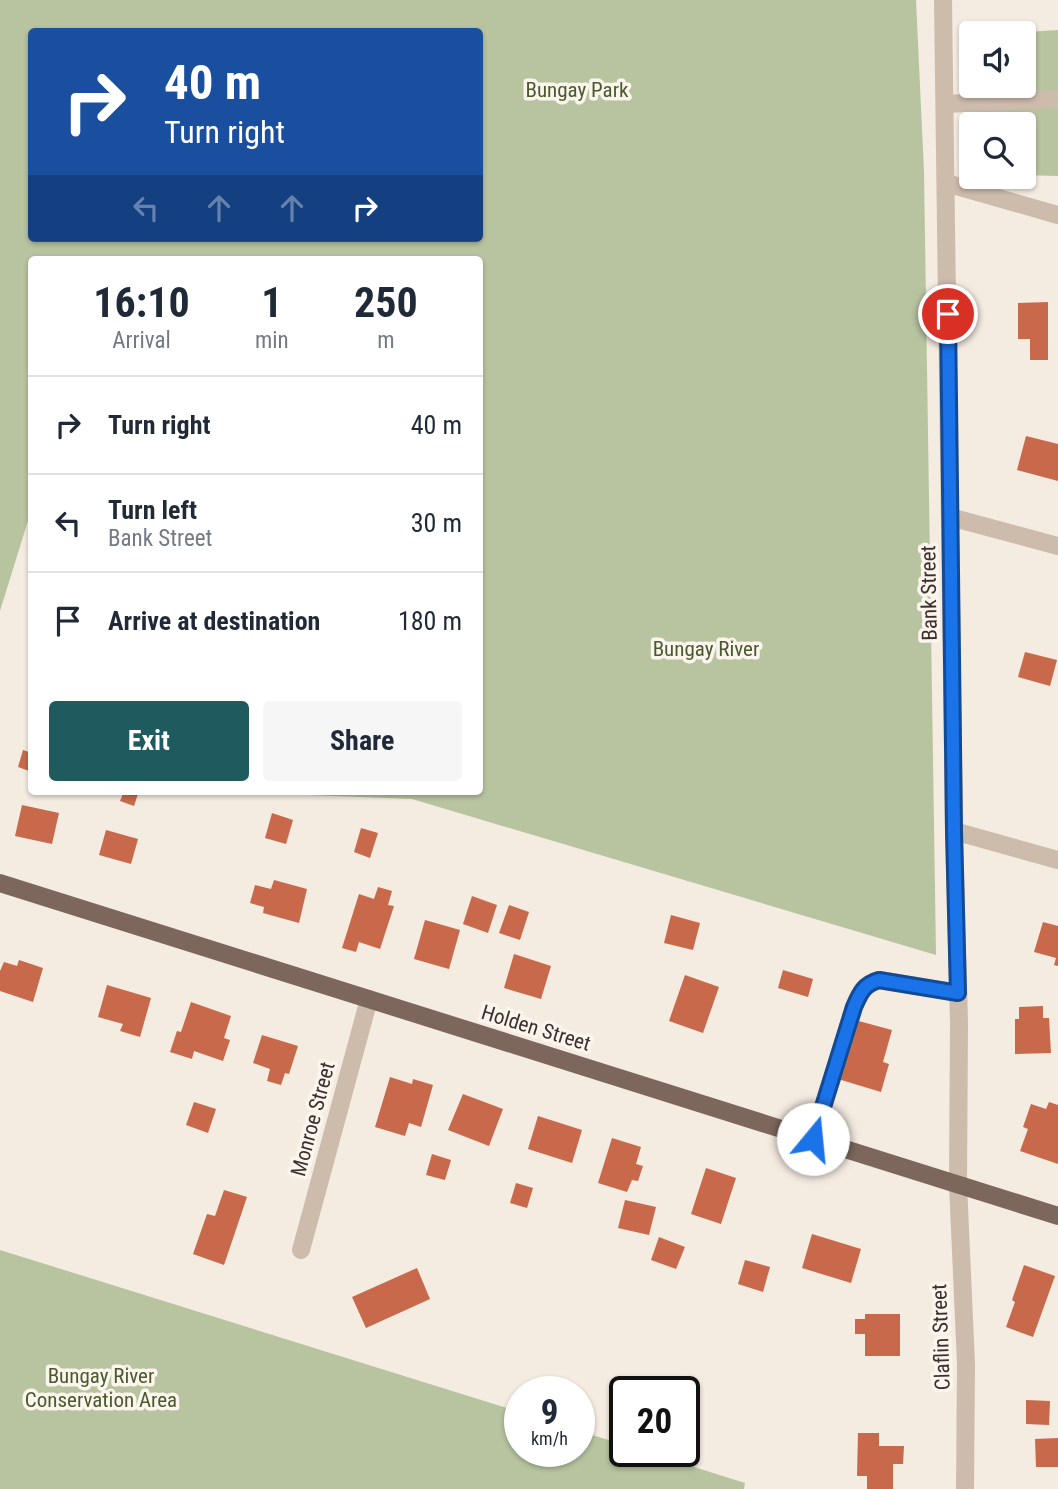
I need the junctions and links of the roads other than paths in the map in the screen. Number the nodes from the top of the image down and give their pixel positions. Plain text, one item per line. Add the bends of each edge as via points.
1 (943, 0) edge
2 (1058, 99) edge
3 (945, 104) junction
4 (946, 183) junction
5 (1058, 215) edge
6 (950, 517) junction
7 (1058, 546) edge
8 (954, 831) junction
9 (1058, 860) edge
10 (0, 883) edge
11 (958, 993) junction
12 (369, 999) junction
13 (813, 1139) junction
14 (958, 1184) junction
15 (1058, 1216) edge
16 (301, 1250) dead end
17 (965, 1489) edge

1 - 3 street, Bank Street
2 - 3 street
3 - 4 street, Bank Street
4 - 5 street
4 - 6 street, Bank Street
6 - 7 street
6 - 8 street, Bank Street
8 - 9 street
8 - 11 street, Bank Street
10 - 12 main road, Holden Street
11 - 13 street via 879,980 862,989
11 - 14 street, Bank Street
12 - 13 main road, Holden Street
12 - 16 street, Monroe Street
13 - 14 main road, Holden Street
14 - 15 main road, Holden Street
14 - 17 street, Claflin Street via 966,1364

